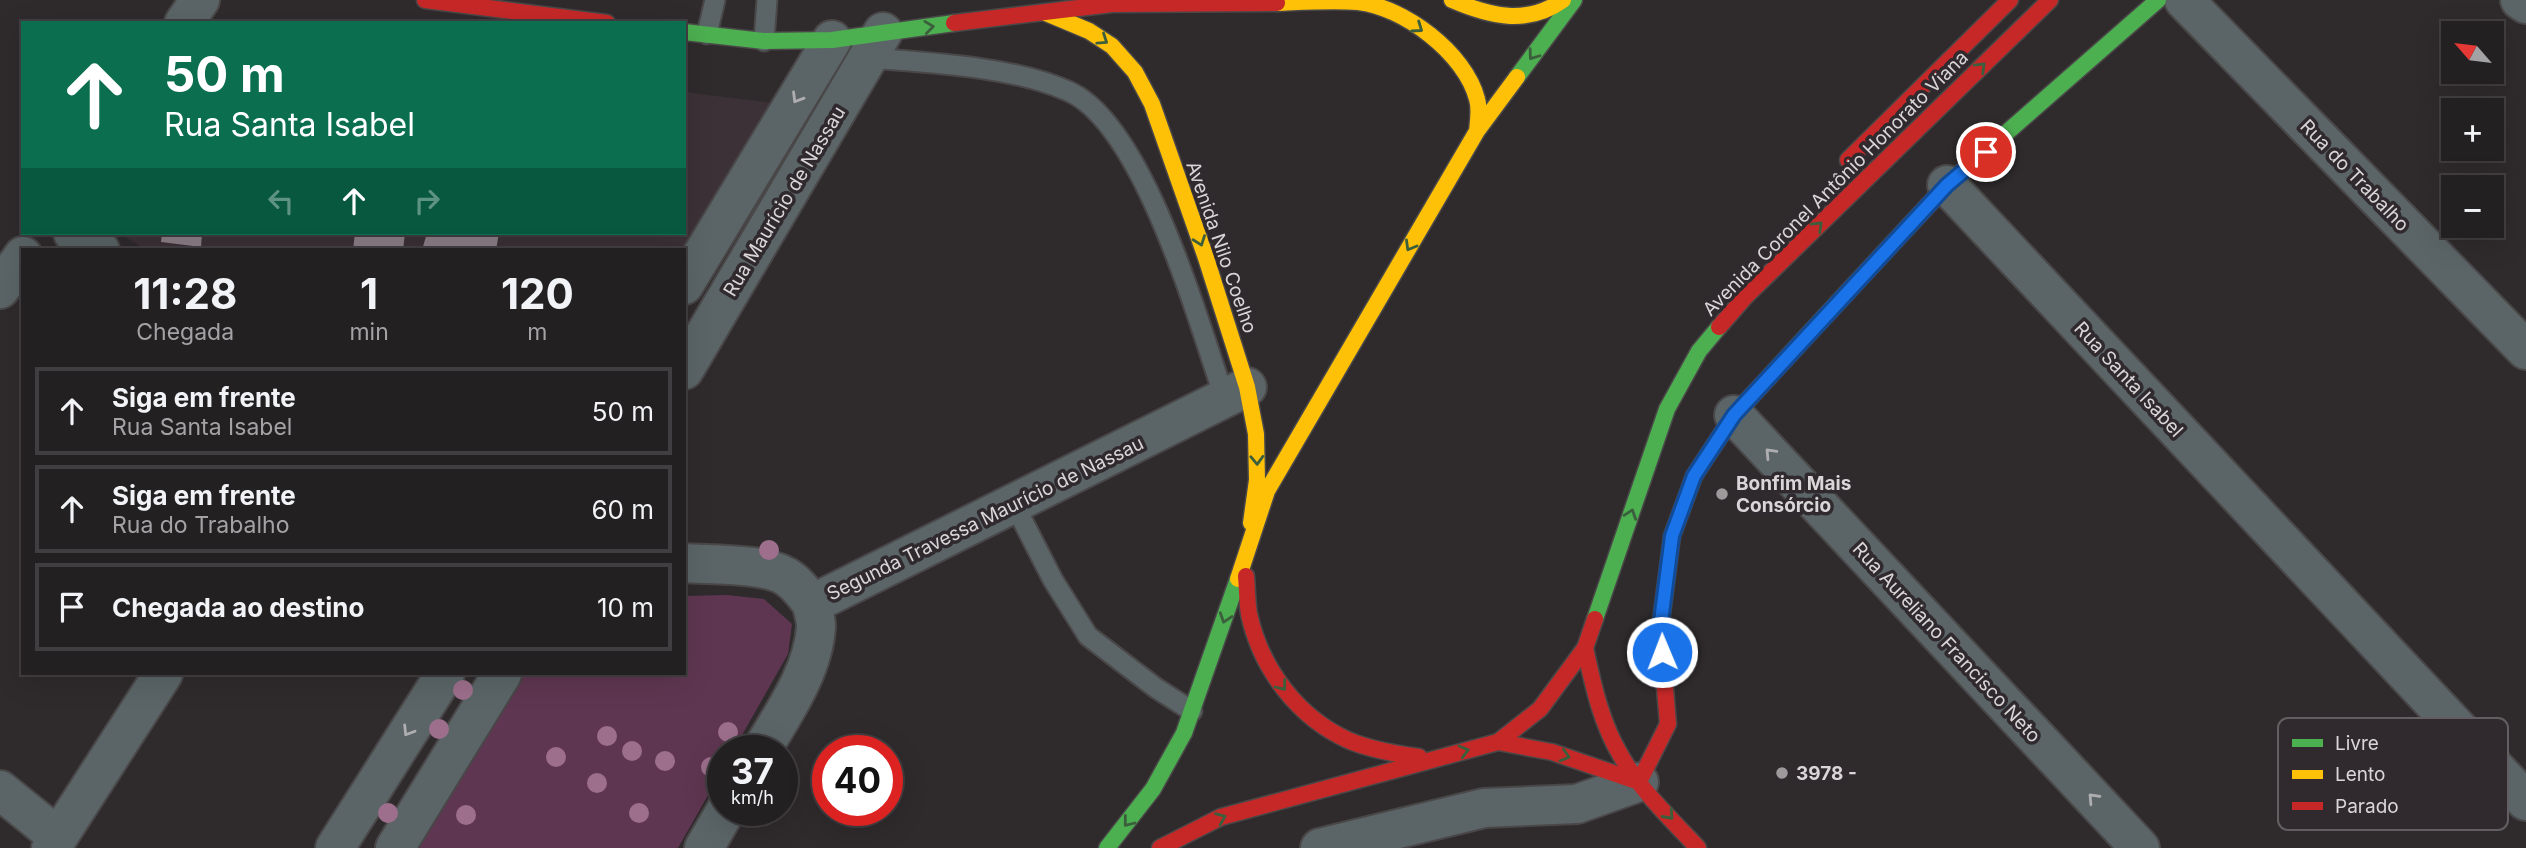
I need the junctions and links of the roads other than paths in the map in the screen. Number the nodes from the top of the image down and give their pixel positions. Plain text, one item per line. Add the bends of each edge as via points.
1 (200, 0) edge
2 (425, 0) edge
3 (715, 0) edge
4 (768, 0) edge
5 (1452, 0) edge
6 (1563, 0) edge
7 (1574, 0) edge
8 (2010, 0) edge
9 (2050, 0) edge
10 (2158, 0) edge
11 (2184, 0) edge
12 (2520, 0) edge
13 (2526, 4) edge
14 (1041, 11) junction
15 (185, 21) edge
16 (591, 21) edge
17 (834, 31) junction
18 (686, 32) edge
19 (707, 34) junction
20 (764, 41) junction
21 (876, 45) junction
22 (1477, 131) junction
23 (1835, 173) dead end
24 (1947, 185) junction
25 (76, 235) edge
26 (97, 248) edge
27 (21, 259) edge
28 (686, 282) edge
29 (0, 289) edge
30 (2526, 350) edge
31 (686, 367) edge
32 (1236, 393) junction
33 (1656, 394) dead end
34 (1648, 415) dead end
35 (1734, 415) junction
36 (1014, 503) junction
37 (1618, 503) dead end
38 (1246, 553) junction
39 (686, 563) edge
40 (812, 604) junction
41 (1586, 648) junction
42 (162, 675) edge
43 (444, 675) edge
44 (501, 675) edge
45 (1192, 710) junction
46 (2448, 718) edge
47 (770, 735) edge
48 (1498, 742) junction
49 (1437, 758) junction
50 (1639, 782) junction
51 (2508, 782) edge
52 (0, 790) edge
53 (2526, 801) edge
54 (717, 826) edge
55 (55, 842) edge
56 (335, 848) edge
57 (395, 848) edge
58 (705, 848) edge
59 (1107, 848) edge
60 (1160, 848) edge
61 (1320, 848) edge
62 (1698, 848) edge
63 (2140, 848) edge

1 - 15 street
2 - 16 main road
3 - 19 lane
4 - 20 lane
5 - 6 main road via 1502,19 1528,16
7 -> 22 main road
8 - 23 main road, Avenida Coronel Antônio Honorato Viana
41 -> 9 main road, Avenida Coronel Antônio Honorato Viana via 1667,409 1699,351 1745,297
10 - 24 main road
11 - 30 street, Rua do Trabalho
12 - 13 street
21 -> 14 main road
14 -> 22 main road via 1112,4 1359,2 1420,26 1451,57 1478,100
14 -> 32 main road, Avenida Nilo Coelho via 1112,46 1135,72 1152,104 1206,258
17 - 20 main road
17 - 21 main road
17 -> 28 street
18 - 19 main road
19 - 20 main road
21 - 31 street, Rua Maurício de Nassau
21 - 32 lane via 964,68 1034,78 1070,92 1100,115 1138,170
22 -> 38 main road via 1267,491
24 - 35 main road
24 - 46 street, Rua Santa Isabel
25 - 26 street
27 - 29 street
32 - 36 street, Segunda Travessa Maurício de Nassau
32 -> 38 main road, Avenida Nilo Coelho via 1256,434 1257,480
33 - 34 main road
35 - 50 main road via 1694,476 1672,536 1660,629 1668,723
63 -> 35 street, Rua Aureliano Francisco Neto
36 - 40 street, Segunda Travessa Maurício de Nassau
36 - 45 lane via 1088,636
37 - 41 main road, Avenida Coronel Antônio Honorato Viana
38 -> 45 main road
38 -> 49 main road via 1245,601 1251,629 1260,654 1292,699 1350,741 1399,756
39 - 40 street, Segunda Travessa Maurício de Nassau via 771,570 786,576
40 - 47 street via 816,624 812,648
41 - 48 main road, Avenida Coronel Antônio Honorato Viana via 1540,709
41 - 50 main road via 1597,701 1613,743
42 - 55 street
43 -> 56 street
44 - 57 street
45 -> 59 main road via 1166,769
49 -> 48 main road, Avenida Coronel Antônio Honorato Viana
48 -> 50 main road via 1563,755
60 -> 49 main road, Avenida Coronel Antônio Honorato Viana via 1221,817
50 - 61 street via 1577,804 1484,808
50 -> 62 main road
51 - 53 street, Rua Santa Isabel
52 - 55 street
54 - 58 street

